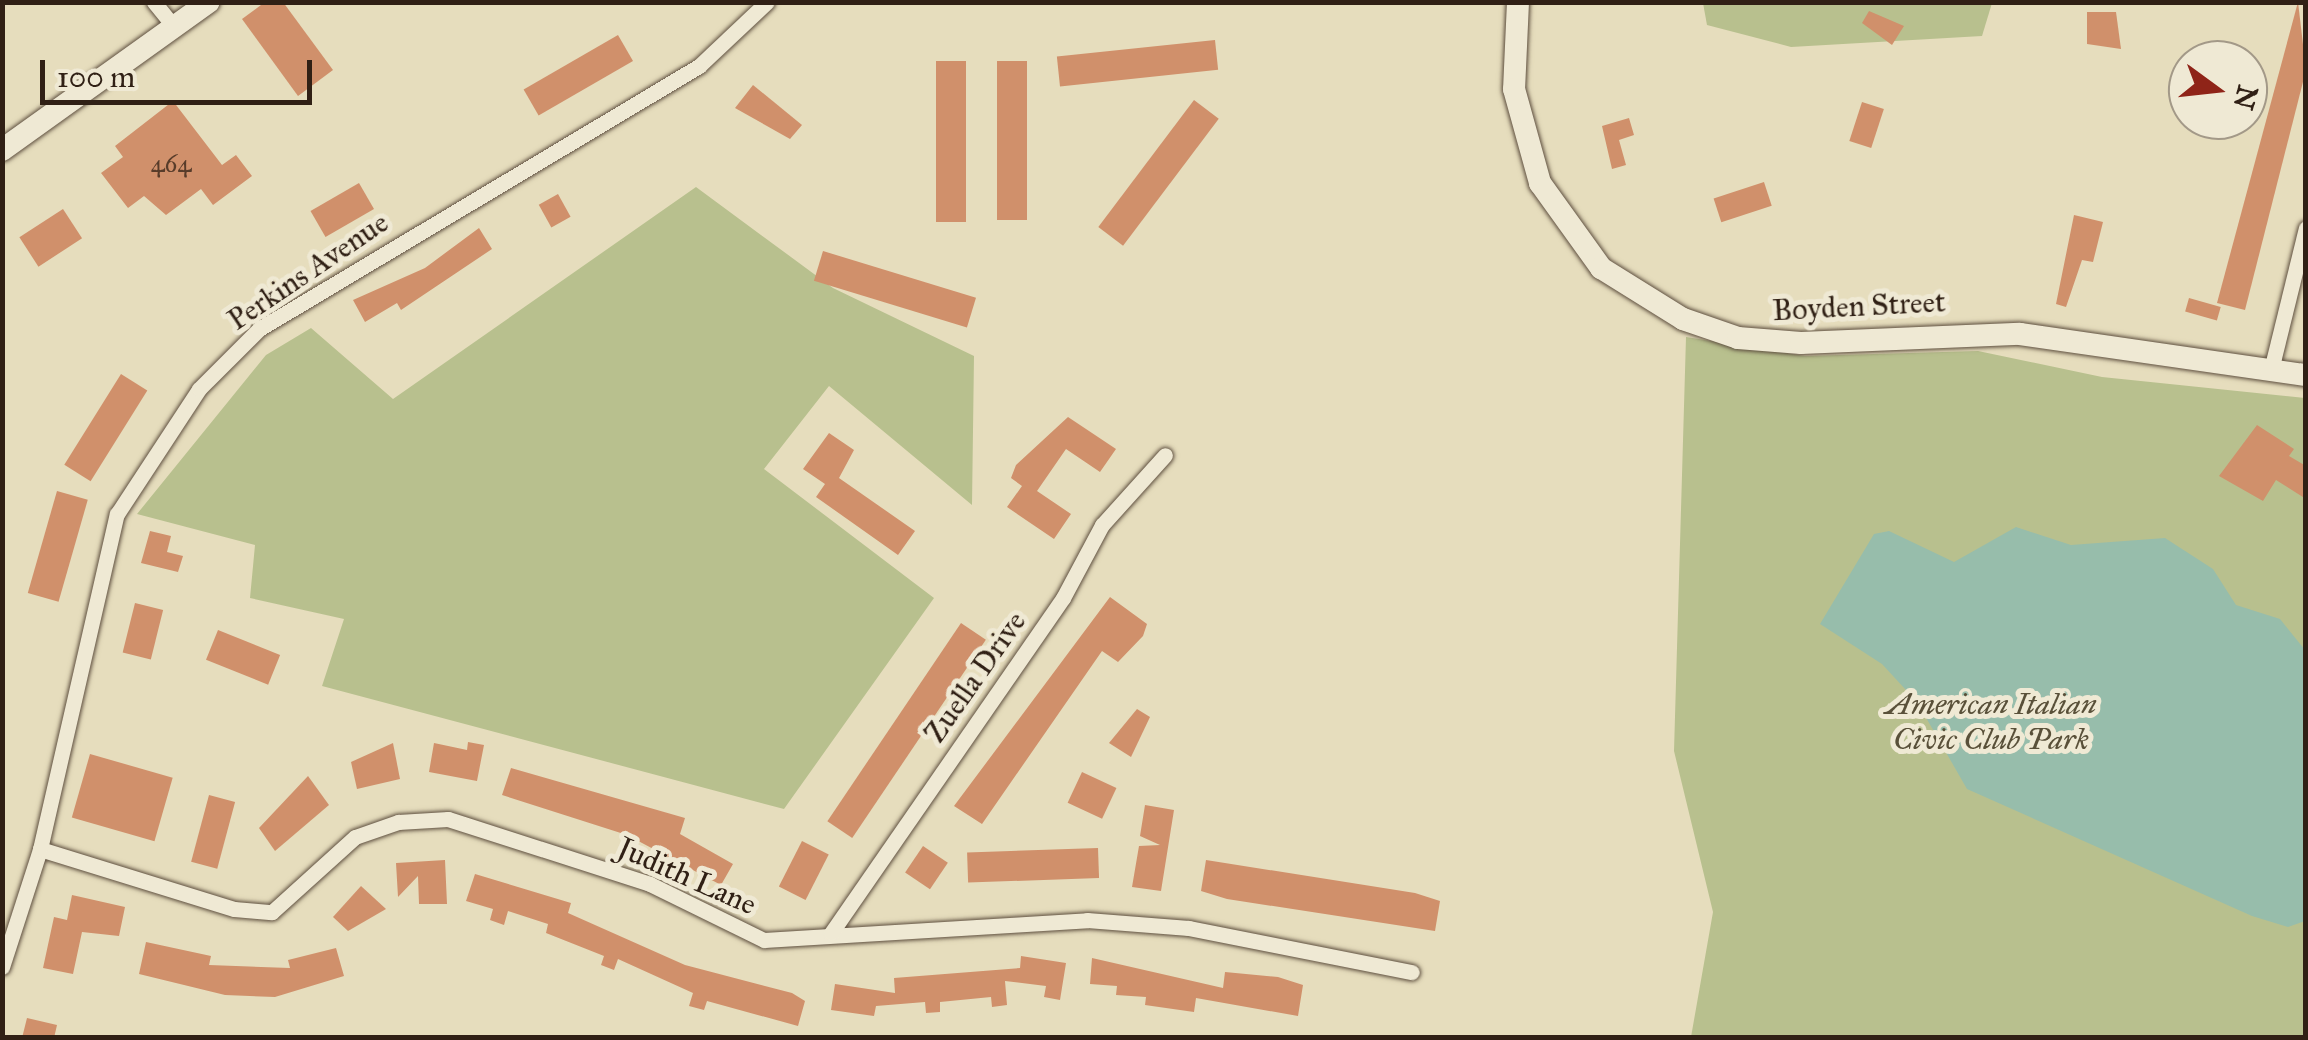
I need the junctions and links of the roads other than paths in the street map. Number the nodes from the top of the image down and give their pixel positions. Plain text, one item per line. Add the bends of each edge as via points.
1 (154, 2) edge
2 (208, 2) edge
3 (767, 2) edge
4 (1518, 2) edge
5 (174, 27) junction
6 (2, 150) edge
7 (2306, 228) edge
8 (2271, 370) junction
9 (2306, 375) edge
10 (1166, 455) dead end
11 (40, 849) junction
12 (2, 906) edge
13 (20, 911) junction
14 (831, 933) junction
15 (2, 966) edge
16 (1412, 972) dead end

1 - 5 street
2 - 5 street
3 - 11 street, Perkins Avenue via 699,66 259,329 199,389 118,514
4 - 8 street, Boyden Street via 1514,88 1540,184 1602,268 1683,320 1738,338 1801,344 1968,330
5 - 6 street
7 - 8 street
8 - 9 street, Boyden Street
10 - 14 street, Zuella Drive via 1102,525 1063,598
11 - 13 street, Perkins Avenue
11 - 14 street, Judith Lane via 234,910 272,912 354,837 398,822 448,819 650,884 764,940
12 - 13 street
13 - 15 street, Perkins Avenue
14 - 16 street, Judith Lane via 1106,921 1190,928

